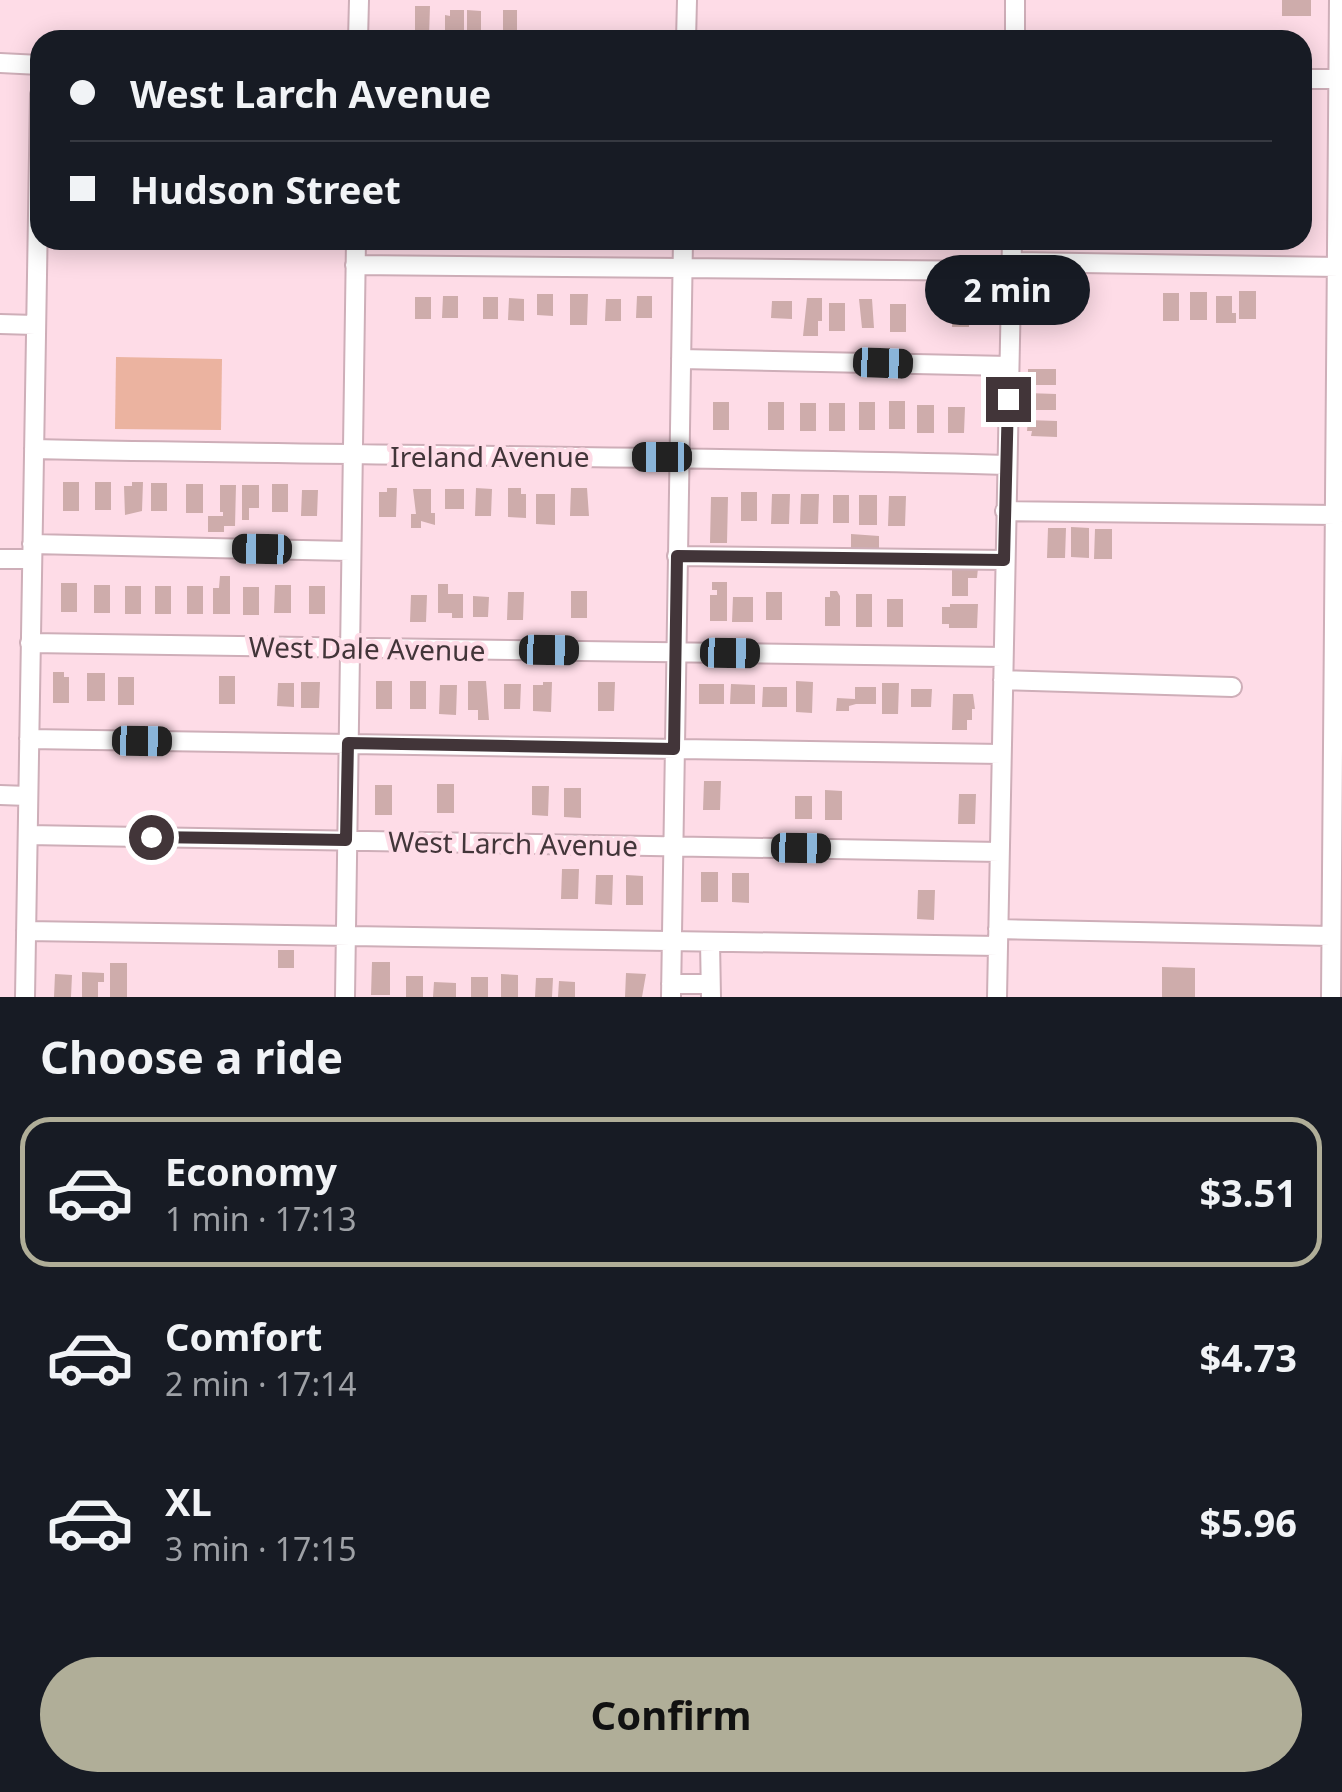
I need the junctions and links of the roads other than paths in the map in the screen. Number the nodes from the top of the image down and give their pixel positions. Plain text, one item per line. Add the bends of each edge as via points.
1 (359, 0) edge
2 (686, 0) edge
3 (1015, 0) edge
4 (1339, 0) edge
5 (358, 30) edge
6 (686, 30) edge
7 (1014, 30) edge
8 (0, 63) edge
9 (30, 64) edge
10 (1312, 78) edge
11 (1340, 79) edge
12 (37, 250) edge
13 (356, 250) edge
14 (683, 250) edge
15 (1012, 250) edge
16 (1012, 262) junction
17 (356, 265) junction
18 (683, 266) junction
19 (1339, 267) junction
20 (1340, 323) edge
21 (0, 324) edge
22 (36, 325) junction
23 (681, 359) junction
24 (1009, 366) junction
25 (1339, 447) edge
26 (34, 449) junction
27 (351, 456) junction
28 (679, 457) junction
29 (1006, 465) junction
30 (1005, 511) junction
31 (1336, 515) junction
32 (350, 551) junction
33 (32, 552) junction
34 (677, 556) junction
35 (0, 559) edge
36 (1004, 560) junction
37 (1339, 569) edge
38 (30, 642) junction
39 (349, 647) junction
40 (676, 652) junction
41 (1003, 657) junction
42 (1009, 680) junction
43 (1232, 687) dead end
44 (29, 739) junction
45 (348, 743) junction
46 (674, 749) junction
47 (1001, 754) junction
48 (0, 795) edge
49 (28, 796) junction
50 (1336, 817) edge
51 (28, 836) junction
52 (346, 840) junction
53 (673, 845) junction
54 (999, 852) junction
55 (26, 931) junction
56 (1330, 936) junction
57 (345, 937) junction
58 (998, 938) junction
59 (672, 942) junction
60 (710, 942) junction
61 (671, 990) edge
62 (710, 990) edge
63 (25, 997) edge
64 (345, 997) edge
65 (997, 997) edge
66 (1331, 997) edge

1 - 5 street
2 - 6 street
3 - 7 street
4 - 11 street
8 - 9 street
10 - 11 street
11 - 19 street
12 - 22 street
13 - 17 street
14 - 18 street
15 - 16 street
16 - 18 street via 998,271
16 - 19 street
16 - 24 street
17 - 18 street
17 - 27 street
18 - 23 street
19 - 20 street
20 - 25 street
21 - 22 street
22 - 26 street
23 - 24 street
23 - 28 street
24 - 29 street
25 - 31 street
26 - 27 street, Ireland Avenue
26 - 33 street
27 - 28 street, Ireland Avenue
27 - 32 street
28 - 29 street, Ireland Avenue
28 - 34 street
29 - 30 street
30 - 31 street
30 - 36 street
31 - 37 street
32 - 33 street
32 - 39 street
33 - 35 street
33 - 38 street
34 - 36 street
34 - 40 street
36 - 41 street
37 - 50 street
38 - 39 street, West Dale Avenue
38 - 44 street
39 - 40 street, West Dale Avenue
39 - 45 street
40 - 41 street, West Dale Avenue
40 - 46 street
41 - 42 street
42 - 43 street
42 - 47 street
44 - 45 street
44 - 49 street
45 - 46 street
45 - 52 street
46 - 47 street
46 - 53 street
47 - 54 street
48 - 49 street
49 - 51 street
50 - 56 street
51 - 52 street, West Larch Avenue
51 - 55 street
52 - 53 street, West Larch Avenue
52 - 57 street
53 - 54 street, West Larch Avenue
53 - 59 street
54 - 58 street
55 - 57 street
55 - 63 street
56 - 58 street
56 - 66 street
57 - 59 street
57 - 64 street
58 - 60 street
58 - 65 street
59 - 60 street
59 - 61 street
60 - 62 street
61 - 62 street

